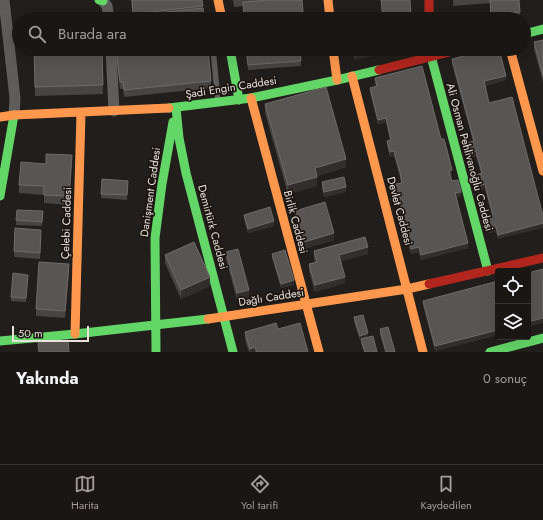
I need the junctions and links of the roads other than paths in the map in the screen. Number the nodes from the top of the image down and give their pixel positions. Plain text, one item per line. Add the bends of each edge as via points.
1 (4, 0) edge
2 (218, 0) edge
3 (328, 0) edge
4 (429, 0) edge
5 (101, 1) edge
6 (108, 12) edge
7 (219, 12) edge
8 (329, 12) edge
9 (429, 12) edge
10 (543, 29) edge
11 (531, 32) edge
12 (111, 56) edge
13 (214, 56) edge
14 (231, 56) edge
15 (334, 56) edge
16 (421, 56) edge
17 (432, 56) edge
18 (512, 56) edge
19 (352, 76) junction
20 (337, 80) junction
21 (251, 98) junction
22 (239, 100) junction
23 (218, 102) junction
24 (176, 108) junction
25 (114, 111) junction
26 (81, 113) junction
27 (14, 116) junction
28 (0, 117) edge
29 (543, 171) edge
30 (0, 196) edge
31 (543, 258) edge
32 (488, 271) junction
33 (408, 289) junction
34 (306, 304) junction
35 (224, 317) junction
36 (156, 325) junction
37 (75, 334) junction
38 (543, 338) edge
39 (0, 341) edge
40 (156, 352) edge
41 (233, 352) edge
42 (319, 352) edge
43 (423, 352) edge
44 (490, 352) edge

1 - 27 street via 15,98
2 - 7 street
3 - 8 street
4 - 9 street
5 - 6 street via 107,6
10 - 11 street
12 - 25 street
13 - 23 lane
14 - 22 street
15 - 20 street
16 - 19 street, Şadi Engin Caddesi
17 - 32 street, Ali Osman Pehlivanoğlu Caddesi
18 - 29 street
19 - 20 street, Şadi Engin Caddesi
19 - 33 street, Devlet Caddesi
20 - 21 street, Şadi Engin Caddesi
21 - 22 street, Şadi Engin Caddesi
21 - 34 street, Birlik Caddesi
22 - 23 street, Şadi Engin Caddesi
23 - 24 street, Şadi Engin Caddesi
24 - 25 street, Şadi Engin Caddesi
24 - 35 street, Demirtürk Caddesi via 186,173
24 - 36 street, Danişment Caddesi via 155,238
25 - 26 street, Şadi Engin Caddesi
26 - 27 street, Şadi Engin Caddesi
26 - 37 street, Çelebi Caddesi
27 - 28 street, Şadi Engin Caddesi
27 - 30 street
31 - 32 street, Dağlı Caddesi
32 - 33 street, Dağlı Caddesi
33 - 34 street, Dağlı Caddesi
33 - 43 street, Devlet Caddesi
34 - 35 street, Dağlı Caddesi
34 - 42 street, Birlik Caddesi
35 - 36 street, Dağlı Caddesi
35 - 41 street, Demirtürk Caddesi
36 - 37 street, Dağlı Caddesi
36 - 40 street, Danişment Caddesi
37 - 39 street, Dağlı Caddesi
38 - 44 street

